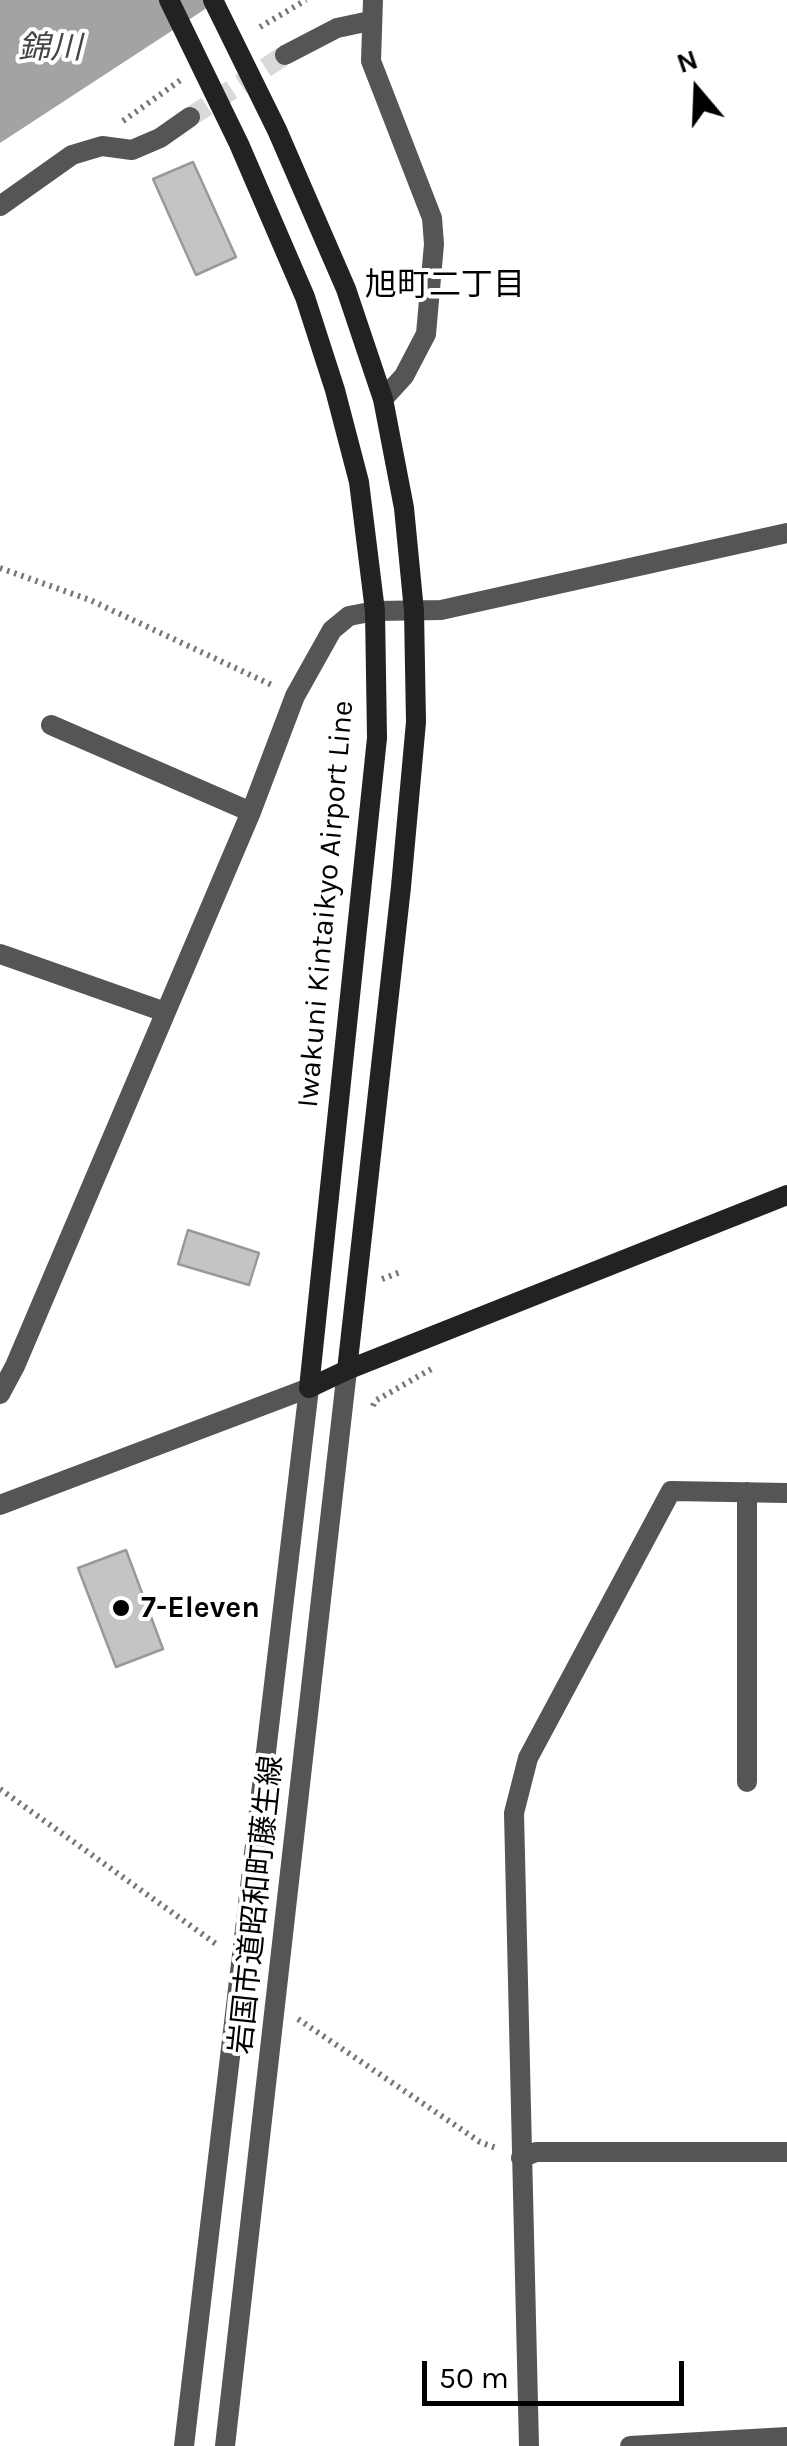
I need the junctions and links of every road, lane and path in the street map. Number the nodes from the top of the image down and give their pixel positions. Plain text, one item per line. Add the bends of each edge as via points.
1 (169, 0) edge
2 (213, 0) edge
3 (306, 0) edge
4 (372, 10) edge
5 (260, 26) dead end
6 (285, 55) tunnel mouth
7 (183, 78) dead end
8 (140, 111) dead end
9 (190, 117) tunnel mouth
10 (0, 206) edge
11 (383, 399) junction
12 (787, 533) edge
13 (0, 568) edge
14 (375, 610) junction
15 (414, 611) junction
16 (295, 696) junction
17 (51, 725) dead end
18 (251, 812) junction
19 (0, 954) edge
20 (165, 1012) junction
21 (787, 1195) edge
22 (437, 1366) dead end
23 (347, 1370) junction
24 (309, 1388) junction
25 (0, 1394) edge
26 (371, 1414) dead end
27 (747, 1492) junction
28 (787, 1492) edge
29 (0, 1505) edge
30 (747, 1782) dead end
31 (0, 1789) edge
32 (242, 1948) junction
33 (274, 2017) junction
34 (787, 2152) edge
35 (520, 2158) junction
36 (787, 2437) edge
37 (184, 2446) edge
38 (225, 2446) edge
39 (529, 2446) edge
40 (630, 2446) edge

1 - 14 main road, Iwakuni Kintaikyo Airport Line via 305,297 359,482
2 - 11 main road via 346,289
3 - 5 path
4 - 6 street
4 - 11 street via 371,61 432,218 434,244 426,334
7 - 8 path
9 - 10 street via 132,150 102,146 72,155
11 - 15 main road via 404,508
12 - 15 street
13 - 16 path via 90,600
14 - 15 street
14 - 16 street via 349,616 332,630
14 - 24 main road, Iwakuni Kintaikyo Airport Line via 377,738
15 - 23 main road via 416,722
16 - 18 street
17 - 18 street
18 - 20 street
19 - 20 street
20 - 25 street
21 - 23 main road
22 - 26 path via 374,1401
23 - 24 main road
23 - 33 street, 岩国市道昭和町藤生線
24 - 29 street
24 - 32 street, 岩国市道昭和町藤生線
27 - 28 street
27 - 30 street
27 - 35 street via 671,1491 528,1758 514,1813
31 - 32 path via 216,1944
32 - 37 street, 岩国市道昭和町藤生線
33 - 35 path via 300,2020 480,2142
33 - 38 street, 岩国市道昭和町藤生線
34 - 35 street via 536,2152
35 - 39 street
36 - 40 street

